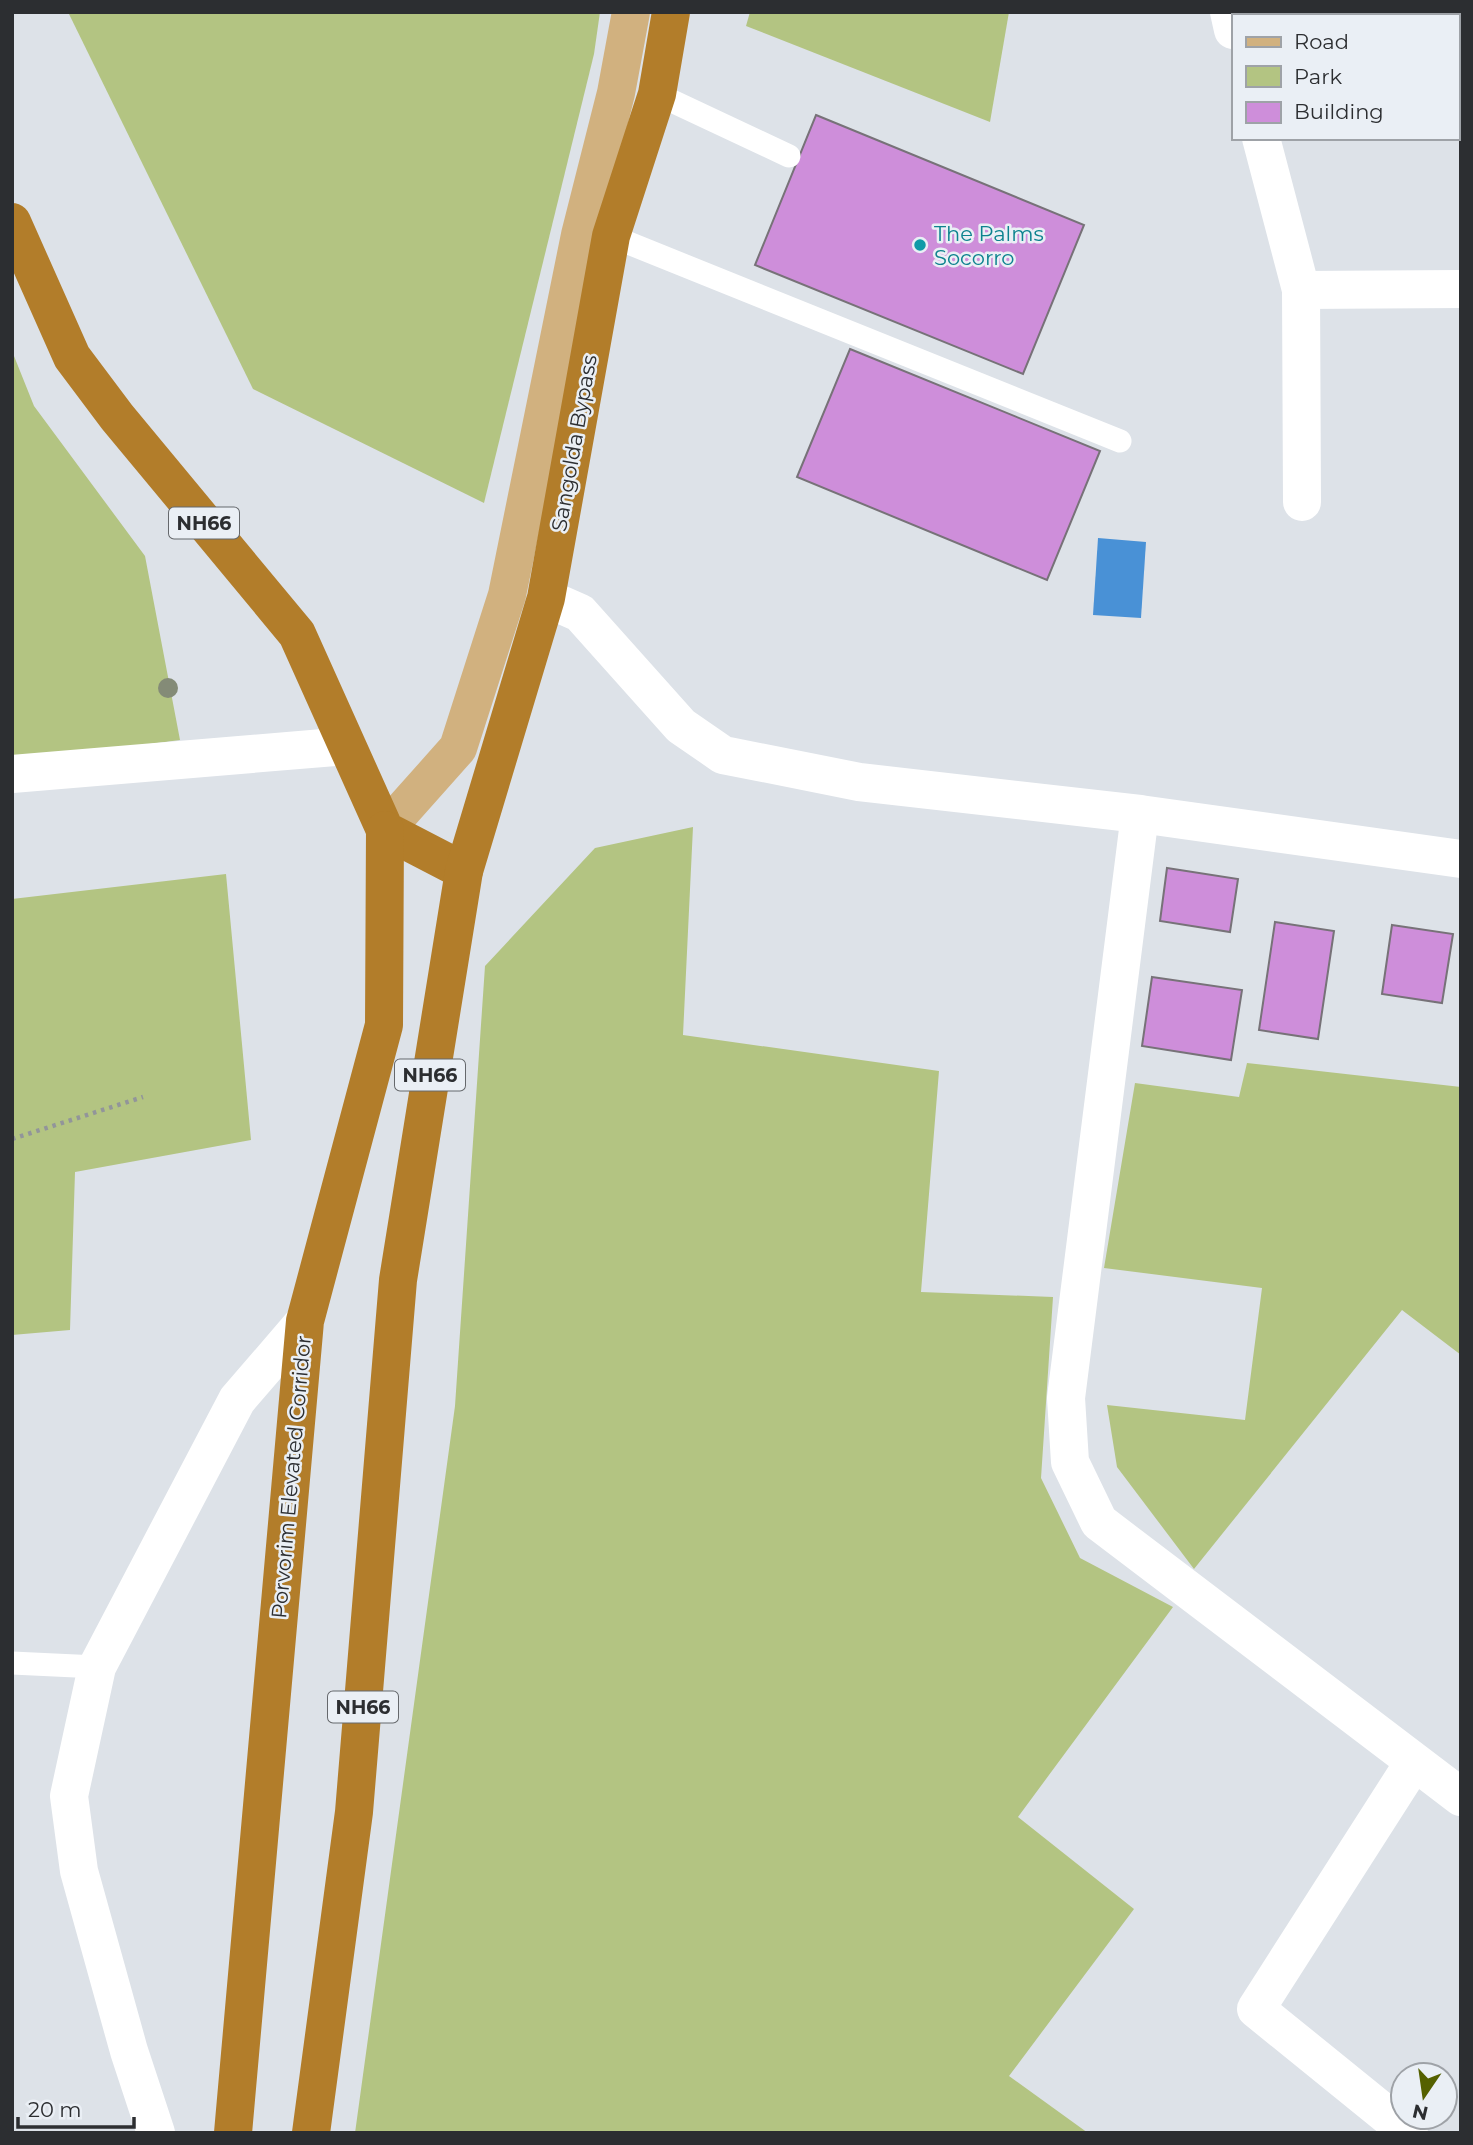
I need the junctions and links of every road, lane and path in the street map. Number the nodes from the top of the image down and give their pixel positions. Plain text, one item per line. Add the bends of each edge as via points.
1 (631, 12) edge
2 (671, 12) edge
3 (657, 94) junction
4 (1262, 140) edge
5 (789, 156) dead end
6 (12, 222) edge
7 (611, 236) junction
8 (1461, 289) edge
9 (1301, 290) junction
10 (1121, 442) dead end
11 (1302, 502) dead end
12 (546, 598) junction
13 (347, 746) junction
14 (12, 774) edge
15 (1140, 814) junction
16 (385, 830) junction
17 (1461, 859) edge
18 (464, 871) junction
19 (143, 1097) dead end
20 (12, 1139) edge
21 (305, 1321) junction
22 (12, 1663) edge
23 (97, 1667) junction
24 (1414, 1762) junction
25 (1461, 1797) edge
26 (156, 2133) edge
27 (233, 2133) edge
28 (311, 2133) edge
29 (1409, 2133) edge

1 - 16 main road, Sangolda Bypass via 616,93 580,234 507,595 458,748
2 - 3 highway, Sangolda Bypass
3 - 5 lane
3 - 7 highway, Sangolda Bypass
4 - 9 street
6 - 13 highway, NH66 via 72,357 297,634
7 - 10 lane
7 - 12 highway, Sangolda Bypass
8 - 9 street
9 - 11 street
12 - 15 street via 580,613 681,726 723,755 859,782
12 - 18 highway, Sangolda Bypass
13 - 14 street
13 - 16 highway, NH66
15 - 17 street
15 - 24 street via 1066,1398 1070,1462 1099,1522
16 - 18 highway
16 - 21 highway, Porvorim Elevated Corridor via 384,1025
18 - 28 highway, NH66 via 398,1280 354,1812
19 - 20 path
21 - 23 street via 237,1400
21 - 27 highway, Porvorim Elevated Corridor
22 - 23 lane
23 - 26 street via 69,1796 79,1871
24 - 25 street
24 - 29 street via 1256,2009

